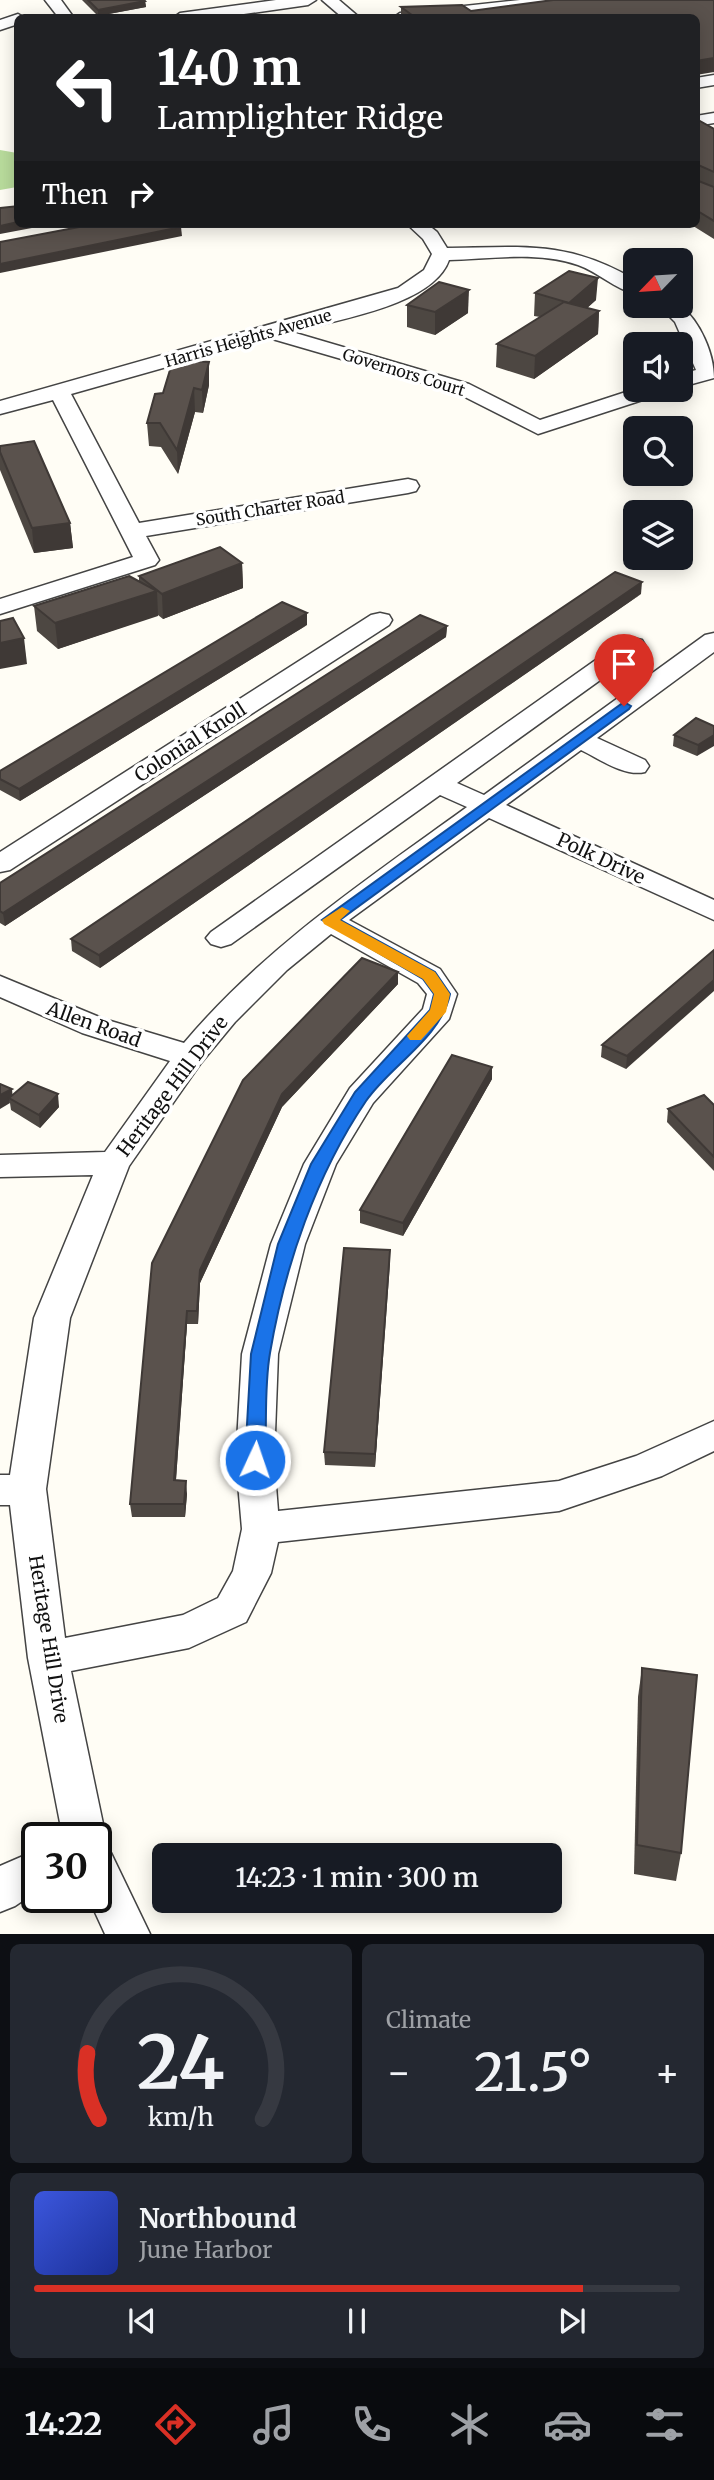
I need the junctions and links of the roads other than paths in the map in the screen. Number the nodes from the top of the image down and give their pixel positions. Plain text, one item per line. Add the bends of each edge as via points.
1 (180, 0) edge
2 (308, 0) edge
3 (330, 0) edge
4 (560, 0) edge
5 (475, 9) junction
6 (196, 14) edge
7 (204, 14) edge
8 (348, 14) edge
9 (433, 14) edge
10 (470, 14) edge
11 (421, 228) edge
12 (441, 254) junction
13 (623, 282) edge
14 (269, 332) junction
15 (693, 339) edge
16 (693, 378) edge
17 (59, 391) junction
18 (623, 400) edge
19 (0, 408) edge
20 (408, 486) dead end
21 (131, 531) junction
22 (0, 607) edge
23 (380, 620) dead end
24 (714, 640) edge
25 (633, 645) dead end
26 (579, 739) junction
27 (636, 766) dead end
28 (436, 783) junction
29 (489, 806) junction
30 (0, 864) edge
31 (714, 911) edge
32 (329, 920) junction
33 (220, 938) dead end
34 (7, 999) edge
35 (190, 1056) junction
36 (114, 1163) junction
37 (0, 1166) edge
38 (714, 1435) edge
39 (13, 1490) edge
40 (261, 1530) junction
41 (48, 1658) junction
42 (82, 1822) edge
43 (21, 1877) edge
44 (0, 1892) edge
45 (112, 1900) edge
46 (128, 1934) edge

1 - 6 street
2 - 7 street
3 - 8 street
4 - 5 street
5 - 9 street
5 - 10 street
11 - 12 street
12 - 13 street via 571,257
12 - 14 street, Harris Heights Avenue via 433,274 413,288
14 - 17 street, Harris Heights Avenue
14 - 18 street, Governors Court via 462,388 538,428
15 - 16 street via 708,373
17 - 19 street, Harris Heights Avenue
17 - 21 street
20 - 21 street, South Charter Road
21 - 22 street via 147,559
23 - 30 street, Colonial Knoll
24 - 26 street, Heritage Hill Drive
25 - 28 street
26 - 27 street
26 - 29 street, Heritage Hill Drive
28 - 29 street, Polk Drive
28 - 33 street
29 - 31 street, Polk Drive
29 - 32 street, Heritage Hill Drive
32 - 35 street, Heritage Hill Drive via 259,980
32 - 40 street via 429,976 442,994 438,1012 361,1096 320,1164 288,1244 260,1354 255,1460
34 - 35 street, Allen Road
35 - 36 street, Heritage Hill Drive
36 - 37 street
36 - 39 street, Heritage Hill Drive via 52,1318
38 - 40 street via 649,1466 559,1496
39 - 41 street, Heritage Hill Drive
40 - 41 street via 253,1573 232,1610 189,1630
41 - 42 street, Heritage Hill Drive
43 - 44 street
45 - 46 street

